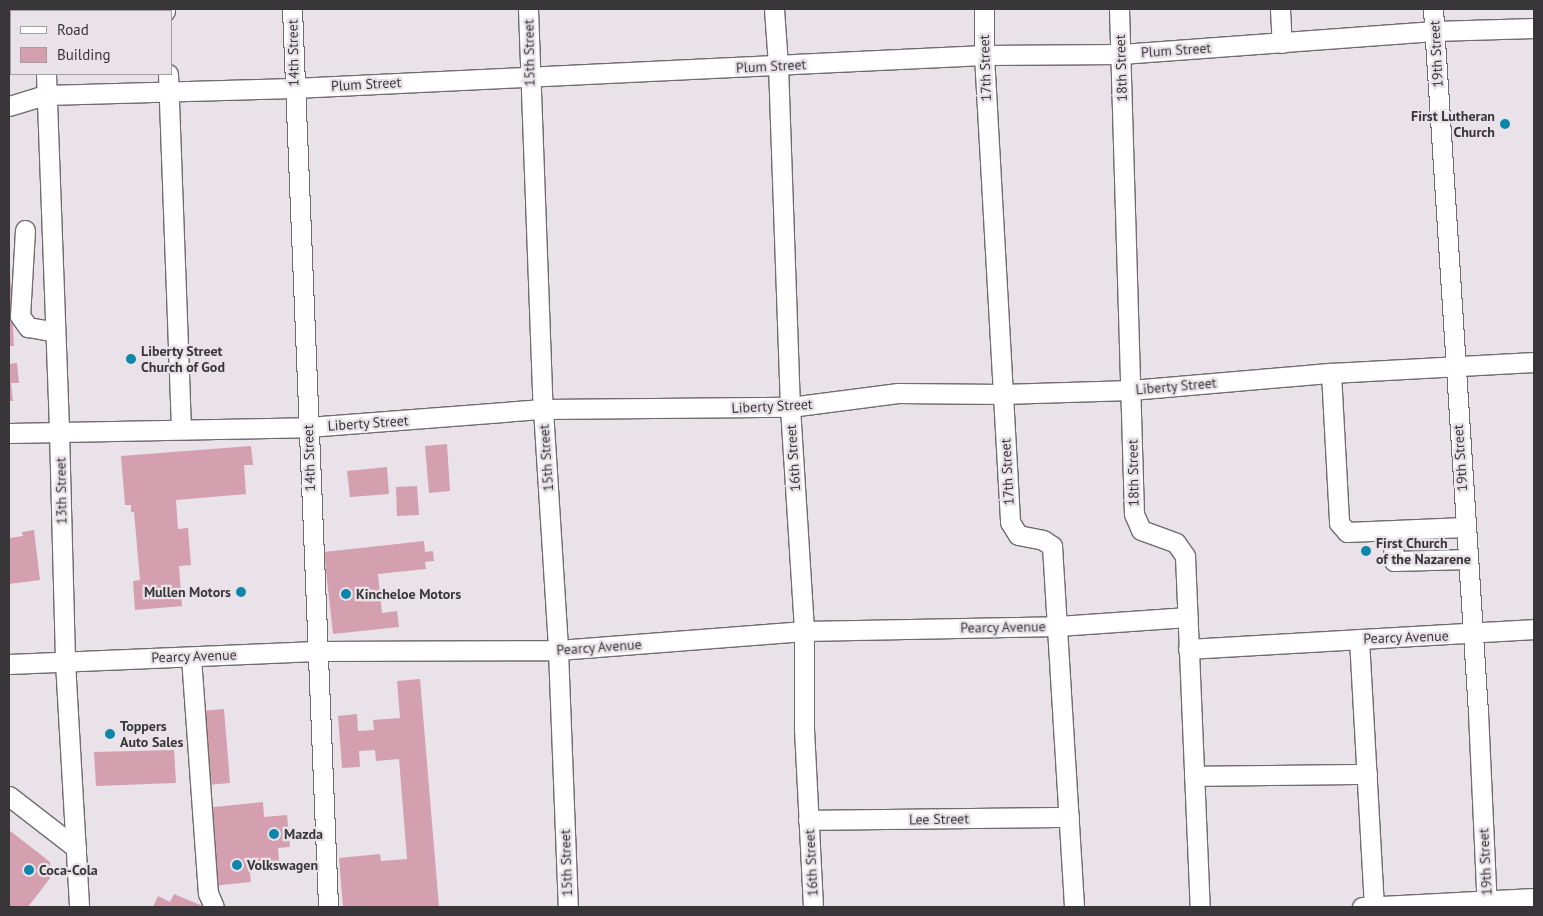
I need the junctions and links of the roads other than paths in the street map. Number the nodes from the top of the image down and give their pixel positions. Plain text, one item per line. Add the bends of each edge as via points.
1 (292, 9) edge
2 (528, 9) edge
3 (774, 9) edge
4 (984, 9) edge
5 (1119, 9) edge
6 (1280, 9) edge
7 (1433, 9) edge
8 (1534, 28) edge
9 (1434, 31) junction
10 (1282, 43) junction
11 (1121, 54) junction
12 (984, 55) junction
13 (778, 65) junction
14 (46, 75) edge
15 (529, 77) junction
16 (168, 83) edge
17 (294, 88) junction
18 (46, 95) junction
19 (9, 106) edge
20 (52, 230) junction
21 (17, 231) edge
22 (55, 332) junction
23 (1534, 362) edge
24 (1454, 367) junction
25 (1331, 373) junction
26 (1131, 390) junction
27 (1002, 394) junction
28 (790, 407) junction
29 (543, 409) junction
30 (308, 427) junction
31 (181, 428) junction
32 (59, 431) junction
33 (9, 433) edge
34 (1465, 527) junction
35 (1392, 531) junction
36 (1467, 559) junction
37 (1188, 617) junction
38 (1058, 626) junction
39 (1534, 629) edge
40 (804, 632) junction
41 (1472, 634) junction
42 (1359, 639) junction
43 (1188, 649) junction
44 (558, 650) junction
45 (317, 651) junction
46 (191, 656) junction
47 (65, 662) junction
48 (9, 664) edge
49 (1366, 774) junction
50 (1194, 776) junction
51 (9, 796) edge
52 (1069, 817) junction
53 (808, 820) junction
54 (76, 848) junction
55 (1534, 898) edge
56 (1486, 904) edge
57 (78, 907) edge
58 (214, 907) edge
59 (328, 907) edge
60 (568, 907) edge
61 (813, 907) edge
62 (1074, 907) edge
63 (1200, 907) edge
64 (1362, 907) edge
65 (1374, 907) edge

1 - 17 street, 14th Street
2 - 15 street, 15th Street
3 - 13 street, 16th Street
4 - 12 street, 17th Street
5 - 11 street, 18th Street
6 - 10 street
7 - 9 street, 19th Street
8 - 9 street, Plum Street
9 - 10 street, Plum Street
9 - 24 street, 19th Street
10 - 11 street, Plum Street
11 - 12 street, Plum Street
11 - 26 street, 18th Street
12 - 13 street, Plum Street
12 - 27 street, 17th Street
13 - 15 street, Plum Street
13 - 28 street, 16th Street
14 - 18 street, 13th Street
15 - 17 street, Plum Street
15 - 29 street, 15th Street
16 - 17 street, Plum Street
16 - 18 street, Plum Street
16 - 31 street
17 - 30 street, 14th Street
18 - 19 street, Plum Street
18 - 20 street, 13th Street
20 - 21 street
20 - 22 street, 13th Street
21 - 22 street via 20,316 28,327
22 - 32 street, 13th Street
23 - 24 street, Liberty Street
24 - 25 street, Liberty Street
24 - 34 street, 19th Street
25 - 26 street, Liberty Street
25 - 35 street via 1339,523 1347,532
26 - 27 street, Liberty Street
26 - 37 street, 18th Street via 1134,514 1142,530 1176,543 1185,556
27 - 28 street, Liberty Street via 898,393
27 - 38 street, 17th Street via 1010,522 1018,535 1043,540 1052,546
28 - 29 street, Liberty Street
28 - 40 street, 16th Street
29 - 30 street, Liberty Street
29 - 44 street, 15th Street
30 - 31 street, Liberty Street
30 - 45 street, 14th Street
31 - 32 street, Liberty Street
32 - 33 street, Liberty Street
32 - 47 street, 13th Street
34 - 35 street
34 - 36 street, 19th Street
35 - 36 street via 1394,561
36 - 41 street, 19th Street
37 - 38 street, Pearcy Avenue
37 - 43 street, 18th Street
38 - 40 street, Pearcy Avenue
38 - 52 street, 17th Street
39 - 41 street, Pearcy Avenue
40 - 44 street, Pearcy Avenue
40 - 53 street, 16th Street
41 - 42 street, Pearcy Avenue
41 - 56 street, 19th Street
42 - 43 street, Pearcy Avenue
42 - 49 street
43 - 50 street, 18th Street
44 - 45 street, Pearcy Avenue
44 - 60 street, 15th Street
45 - 46 street, Pearcy Avenue
45 - 59 street, 14th Street
46 - 47 street, Pearcy Avenue
46 - 58 street via 208,893
47 - 48 street, Pearcy Avenue
47 - 54 street, 13th Street
49 - 50 street
49 - 65 street
50 - 63 street, 18th Street
51 - 54 street
52 - 53 street, Lee Street
52 - 62 street, 17th Street
53 - 61 street, 16th Street
54 - 57 street, 13th Street
55 - 56 street
56 - 65 street
64 - 65 street

